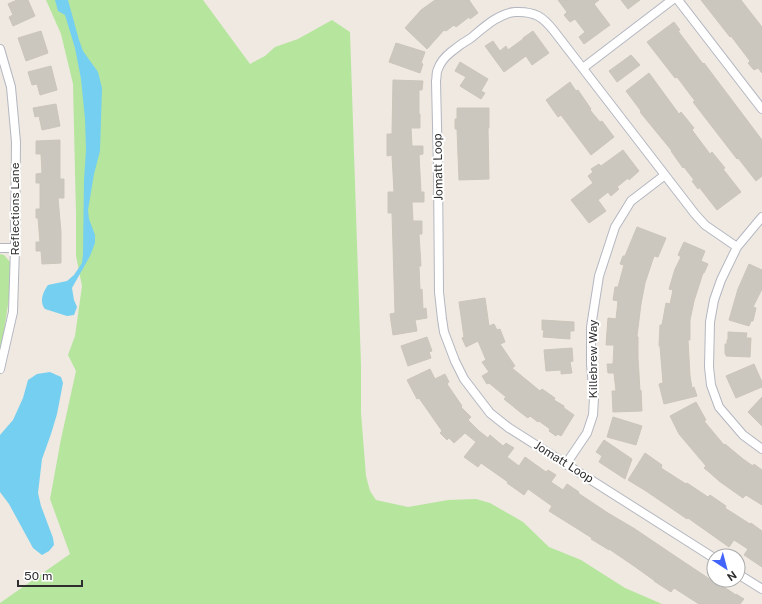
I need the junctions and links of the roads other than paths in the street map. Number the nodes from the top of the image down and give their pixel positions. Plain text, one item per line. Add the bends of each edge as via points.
1 (672, 0) edge
2 (678, 0) edge
3 (0, 49) edge
4 (583, 68) junction
5 (762, 109) edge
6 (665, 175) junction
7 (762, 217) edge
8 (737, 247) junction
9 (0, 248) edge
10 (15, 248) junction
11 (0, 369) edge
12 (762, 449) edge
13 (566, 464) junction
14 (706, 553) edge
15 (746, 579) edge
16 (762, 589) edge

1 - 4 street
2 - 5 street
3 - 10 street, Reflections Lane via 11,87 16,142
4 - 6 street, Jomatt Loop
4 - 13 street, Jomatt Loop via 541,17 515,12 497,19 450,53 437,70 436,81 439,292 444,332 464,379 490,413
6 - 8 street, Jomatt Loop via 705,225
6 - 13 street, Killebrew Way via 631,201 615,227 599,276 591,327 593,415 587,433
7 - 8 street
8 - 12 street via 714,300 710,322 711,385 719,408 743,435
9 - 10 street
10 - 11 street, Reflections Lane via 12,312
13 - 14 street, Jomatt Loop
15 - 16 street

